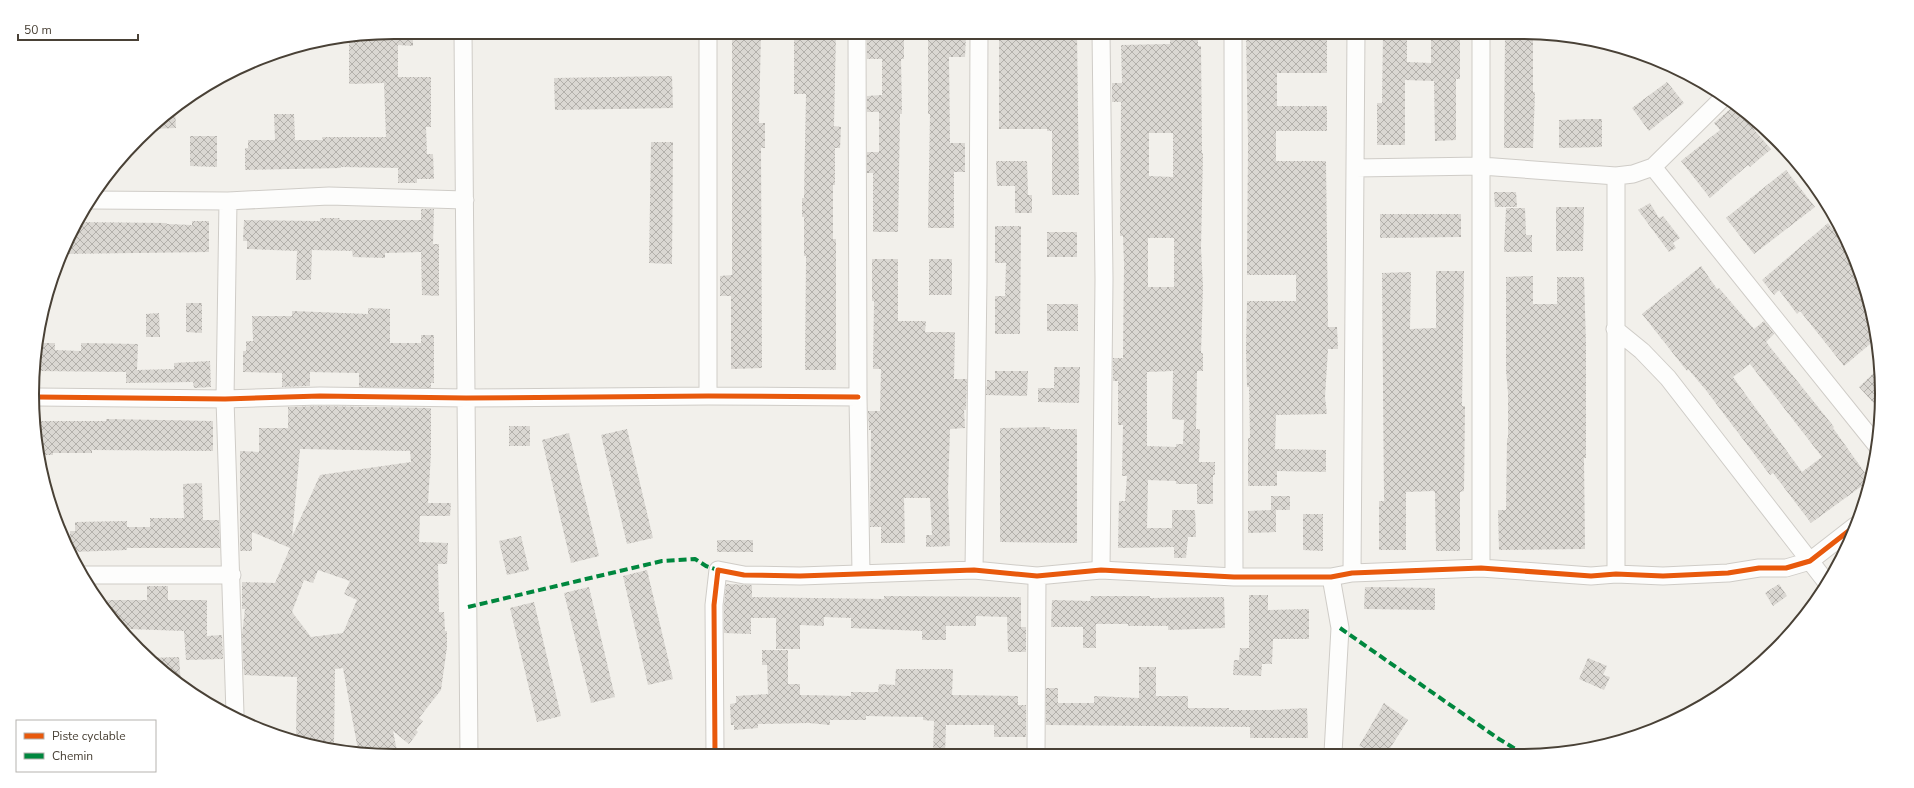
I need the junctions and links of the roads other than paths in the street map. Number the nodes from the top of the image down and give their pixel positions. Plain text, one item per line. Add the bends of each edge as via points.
1 (463, 39) edge
2 (708, 39) edge
3 (858, 39) edge
4 (979, 39) edge
5 (1101, 39) edge
6 (1233, 39) edge
7 (1356, 39) edge
8 (1481, 39) edge
9 (1720, 101) edge
10 (1481, 166) junction
11 (1653, 167) junction
12 (1356, 168) junction
13 (1616, 176) junction
14 (97, 200) edge
15 (228, 200) junction
16 (465, 200) junction
17 (1615, 329) junction
18 (708, 396) junction
19 (39, 397) edge
20 (858, 397) junction
21 (466, 398) junction
22 (226, 399) junction
23 (1872, 440) edge
24 (1847, 532) edge
25 (1810, 561) junction
26 (1480, 568) junction
27 (974, 570) junction
28 (1101, 570) junction
29 (861, 573) junction
30 (1352, 573) junction
31 (1616, 574) junction
32 (89, 575) edge
33 (232, 575) junction
34 (1037, 576) junction
35 (1234, 577) junction
36 (1331, 577) junction
37 (1823, 578) edge
38 (235, 711) edge
39 (469, 749) edge
40 (716, 749) edge
41 (1036, 749) edge
42 (1334, 749) edge

1 - 16 street
2 - 18 street
3 - 20 street
4 - 27 street
5 - 28 street via 1104,279
6 - 35 street
7 - 12 street
8 - 10 street
9 - 11 street
10 - 12 street
10 - 13 street
10 - 26 street
11 - 13 street via 1633,174
11 - 23 street
12 - 30 street
13 - 17 street
14 - 15 street
15 - 16 street via 329,196
15 - 22 street
16 - 21 street
17 - 25 street via 1642,351 1668,378
17 - 31 street
18 - 20 street
18 - 21 street
19 - 22 street
20 - 29 street
21 - 22 street via 320,396
21 - 39 street
22 - 33 street
24 - 25 street
25 - 31 street via 1786,568 1759,568 1728,573 1663,576
25 - 37 street
26 - 30 street
26 - 31 street via 1591,576
27 - 29 street
27 - 34 street
28 - 34 street
28 - 35 street
29 - 40 street via 744,575 718,570 714,605
30 - 36 street
32 - 33 street
33 - 38 street
34 - 41 street
35 - 36 street
36 - 42 street via 1340,628

